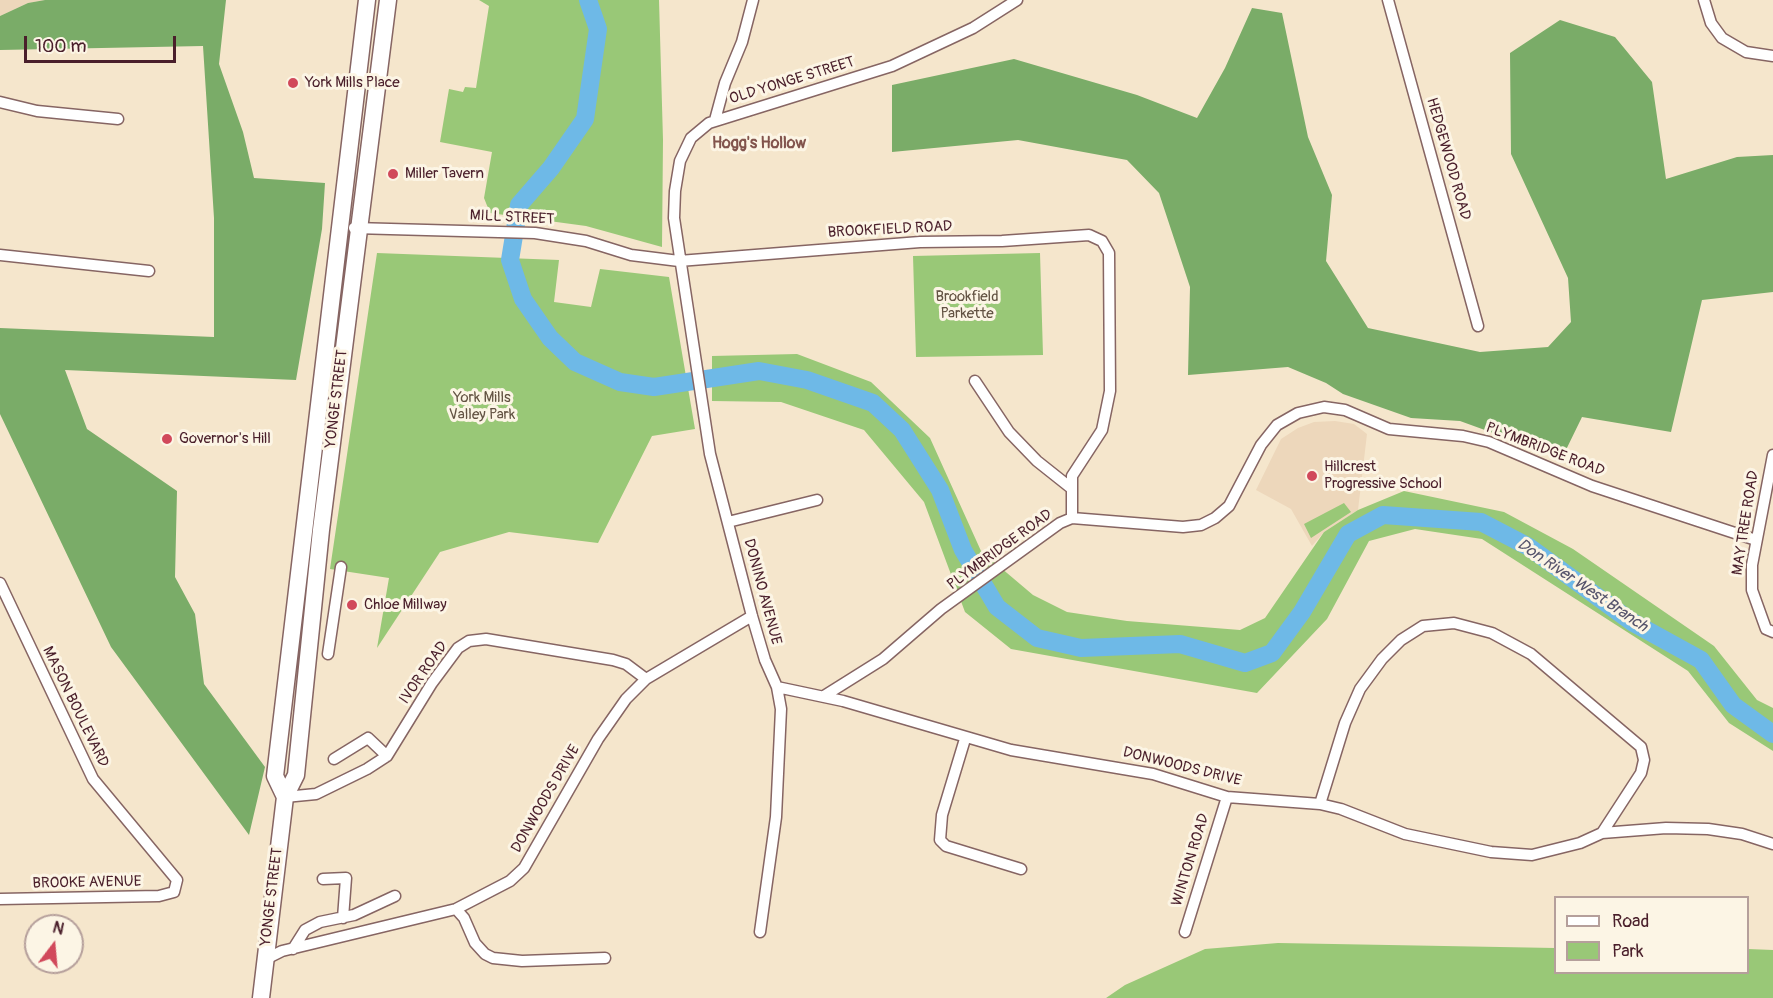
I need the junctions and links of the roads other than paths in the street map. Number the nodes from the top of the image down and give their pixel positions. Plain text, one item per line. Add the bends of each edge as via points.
1 (367, 0) edge
2 (388, 0) edge
3 (753, 0) edge
4 (1017, 0) edge
5 (1388, 0) edge
6 (1704, 0) edge
7 (1773, 56) edge
8 (0, 102) edge
9 (118, 119) dead end
10 (715, 120) junction
11 (339, 226) junction
12 (358, 228) junction
13 (0, 255) edge
14 (680, 261) junction
15 (149, 271) dead end
16 (1478, 326) dead end
17 (975, 381) dead end
18 (1773, 457) edge
19 (1071, 488) junction
20 (817, 500) dead end
21 (1072, 518) junction
22 (728, 522) junction
23 (1756, 540) junction
24 (340, 567) dead end
25 (0, 583) edge
26 (297, 593) junction
27 (314, 595) junction
28 (337, 596) junction
29 (752, 616) junction
30 (1769, 630) edge
31 (328, 654) dead end
32 (646, 679) junction
33 (777, 687) junction
34 (824, 696) junction
35 (965, 739) junction
36 (387, 756) junction
37 (334, 759) dead end
38 (285, 797) junction
39 (1227, 797) junction
40 (1320, 804) junction
41 (1602, 833) junction
42 (1773, 844) edge
43 (1021, 868) dead end
44 (322, 879) dead end
45 (174, 892) joint
46 (395, 896) dead end
47 (0, 899) edge
48 (456, 909) junction
49 (343, 918) junction
50 (760, 932) dead end
51 (1185, 932) dead end
52 (293, 949) junction
53 (605, 958) dead end
54 (264, 960) junction
55 (261, 998) edge

1 - 11 main road, YONGE STREET
2 - 12 main road, YONGE STREET
3 - 10 street
4 - 10 street, OLD YONGE STREET via 973,28 892,66
5 - 16 street, HEDGEWOOD ROAD
6 - 7 street via 1711,23 1722,38 1746,52
8 - 9 street via 37,111
10 - 14 street, OLD YONGE STREET via 691,138 680,161 674,206
11 - 12 street, MILL STREET
11 - 26 main road, YONGE STREET
12 - 14 street, MILL STREET via 535,232 586,241 632,255
12 - 27 main road, YONGE STREET
13 - 15 street
14 - 19 street, BROOKFIELD ROAD via 920,242 1089,235 1102,241 1109,253 1110,392 1102,430 1072,476
14 - 22 street, DONINO AVENUE via 710,454
17 - 19 street via 1010,432 1037,461
18 - 23 street, MAY TREE ROAD
19 - 21 street
20 - 22 street
21 - 23 street, PLYMBRIDGE ROAD via 1161,526 1201,525 1229,506 1277,425 1298,413 1324,407 1345,410 1389,429 1489,442 1592,486
21 - 34 street, PLYMBRIDGE ROAD via 1011,557 883,659
22 - 29 street, DONINO AVENUE
23 - 30 street, MAY TREE ROAD via 1752,590
24 - 28 street
25 - 45 street, MASON BOULEVARD via 93,779 174,875
26 - 27 street
26 - 38 main road, YONGE STREET via 275,776
27 - 28 street
27 - 38 main road, YONGE STREET via 296,775
28 - 31 street
29 - 32 street, DONWOODS DRIVE
29 - 33 street, DONINO AVENUE
32 - 36 street, IVOR ROAD via 626,664 613,660 486,639 469,641 458,648 432,683
32 - 48 street, DONWOODS DRIVE via 626,699 598,739 524,868 510,881
33 - 34 street, DONWOODS DRIVE
33 - 50 street, DONINO AVENUE via 781,709 776,817
34 - 35 street, DONWOODS DRIVE
35 - 39 street, DONWOODS DRIVE via 1057,760 1153,774
35 - 43 street via 942,815 940,840 946,846
36 - 37 street via 368,738
36 - 38 street, IVOR ROAD via 316,794
38 - 54 main road, YONGE STREET
39 - 40 street, DONWOODS DRIVE
39 - 51 street, WINTON ROAD
40 - 41 street, DONWOODS DRIVE via 1406,834 1491,852 1532,855
40 - 41 street via 1345,723 1360,689 1382,659 1423,626 1454,623 1492,633 1531,654 1641,747 1641,773
41 - 42 street, DONWOODS DRIVE via 1708,829
44 - 49 street via 346,878
45 - 47 street, BROOKE AVENUE via 159,896
46 - 49 street
48 - 52 street, DONWOODS DRIVE
48 - 53 street via 475,943 493,958
49 - 52 street via 320,922 305,930
52 - 54 street, DONWOODS DRIVE
54 - 55 main road, YONGE STREET

